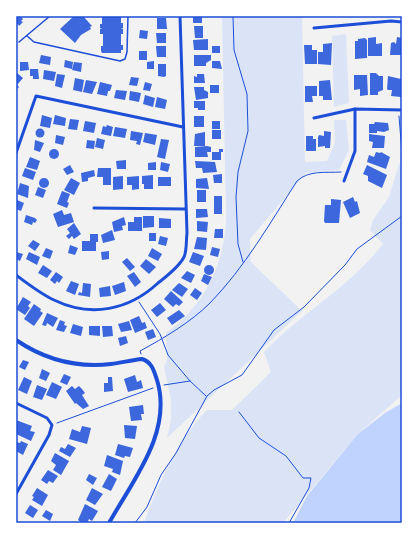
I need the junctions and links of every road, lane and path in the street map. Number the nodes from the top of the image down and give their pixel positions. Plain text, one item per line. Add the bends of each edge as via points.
1 (50, 16) edge
2 (128, 16) edge
3 (180, 16) edge
4 (233, 16) edge
5 (402, 22) edge
6 (314, 28) dead end
7 (27, 36) junction
8 (19, 42) dead end
9 (355, 109) junction
10 (400, 109) edge
11 (314, 118) dead end
12 (183, 127) junction
13 (16, 153) edge
14 (402, 153) edge
15 (348, 172) junction
16 (344, 181) dead end
17 (94, 208) dead end
18 (185, 209) junction
19 (402, 216) edge
20 (244, 263) junction
21 (16, 275) edge
22 (137, 300) junction
23 (161, 339) junction
24 (16, 340) edge
25 (142, 359) junction
26 (190, 381) junction
27 (159, 386) junction
28 (207, 396) junction
29 (16, 403) edge
30 (239, 412) dead end
31 (52, 425) junction
32 (16, 494) edge
33 (108, 523) edge
34 (135, 523) edge
35 (289, 523) edge

1 - 7 lane
2 - 7 lane via 127,52 125,59 120,61 34,42
3 - 12 street
4 - 20 path via 234,50 247,94 248,131 238,172 236,197 238,244
5 - 6 street
7 - 8 lane
9 - 10 street
9 - 11 street
9 - 15 street via 356,146
10 - 14 path
12 - 13 street via 36,96
12 - 18 street
15 - 16 street
15 - 20 path via 311,173 297,181
17 - 18 street
18 - 22 street via 187,233 184,257 170,273
19 - 28 path via 357,249 304,307 274,330 242,375
20 - 23 path via 210,303
21 - 22 street via 53,300 76,308 109,310
22 - 23 path
23 - 25 path via 140,351
23 - 26 path via 168,355
24 - 25 street via 46,356 72,363 97,365
25 - 27 street via 153,367
26 - 27 path
26 - 28 path
27 - 31 path
27 - 33 street via 161,411 155,439
28 - 34 path via 158,481 147,507
29 - 31 street via 47,418
30 - 35 path via 259,438 286,456 303,478 311,478 309,488
31 - 32 street via 50,435

